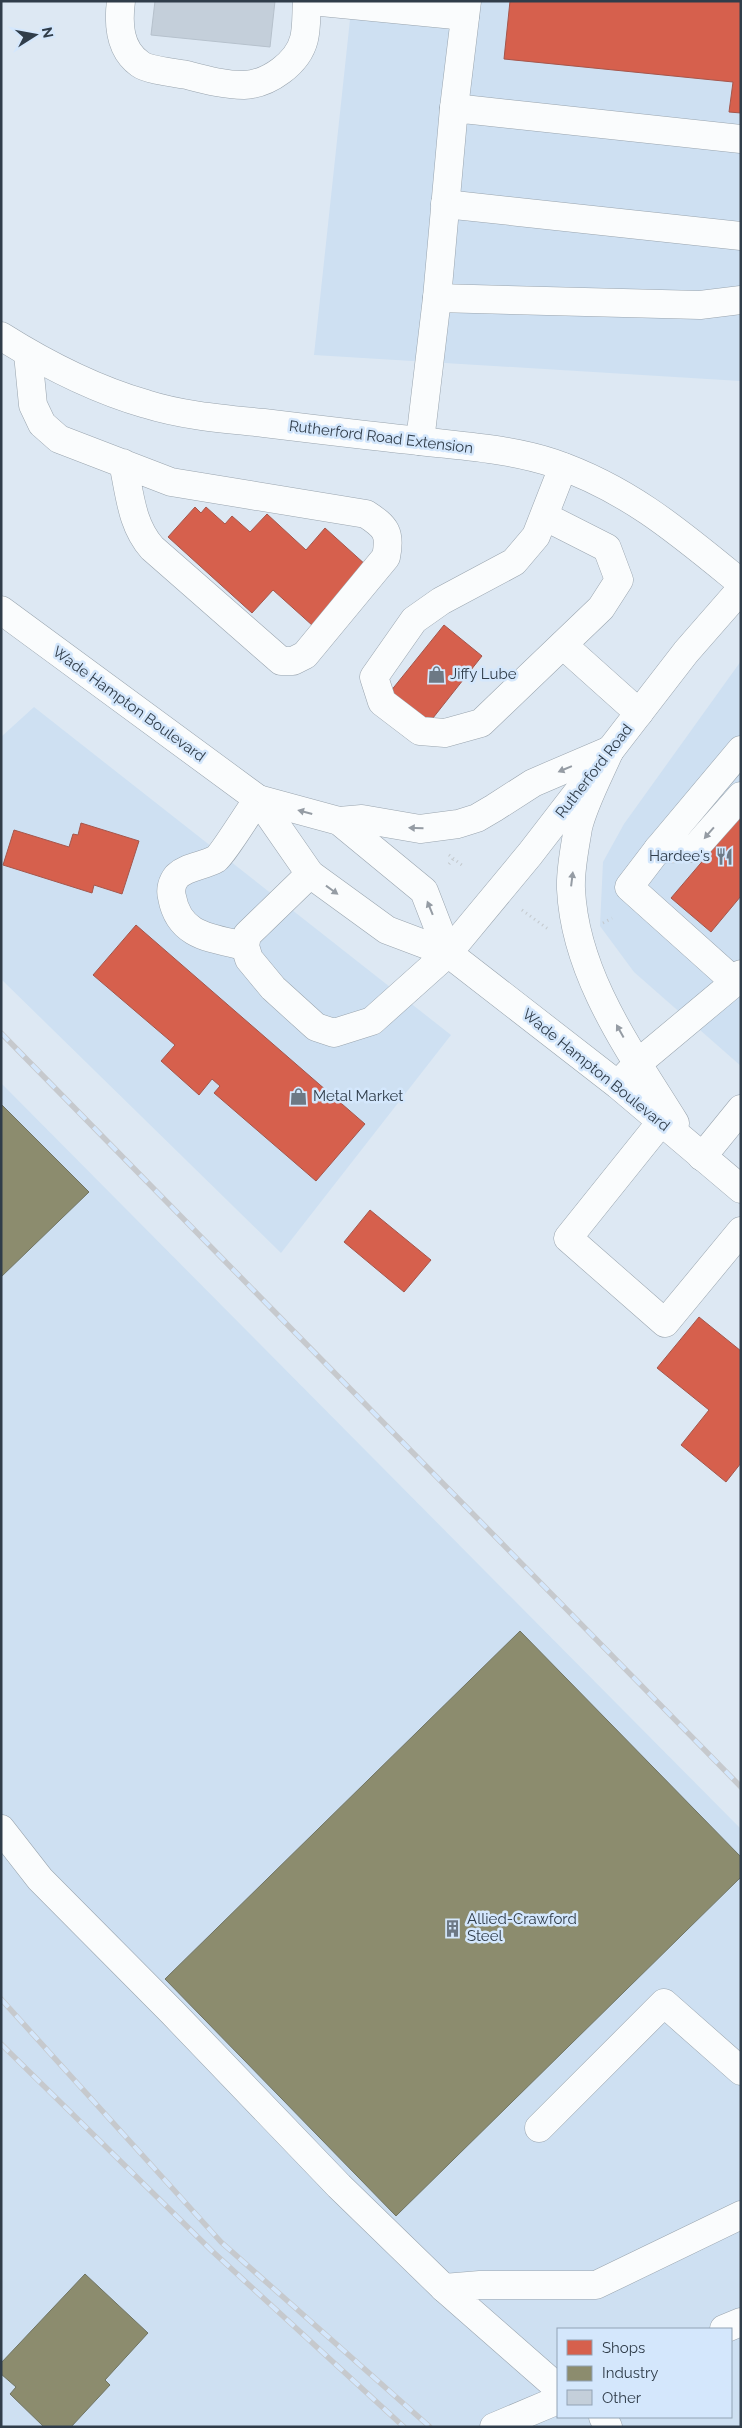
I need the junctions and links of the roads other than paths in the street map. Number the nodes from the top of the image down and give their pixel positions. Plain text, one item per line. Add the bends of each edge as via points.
1 (121, 1) edge
2 (307, 1) edge
3 (311, 1) edge
4 (466, 9) edge
5 (454, 108) junction
6 (741, 138) edge
7 (445, 204) junction
8 (741, 236) edge
9 (437, 298) junction
10 (741, 300) edge
11 (1, 336) edge
12 (28, 354) junction
13 (420, 441) junction
14 (124, 464) junction
15 (563, 466) junction
16 (544, 516) junction
17 (741, 583) edge
18 (741, 589) edge
19 (1, 610) edge
20 (563, 645) junction
21 (639, 713) junction
22 (610, 750) junction
23 (741, 750) edge
24 (741, 796) edge
25 (258, 799) junction
26 (339, 821) junction
27 (658, 849) junction
28 (310, 874) junction
29 (245, 946) junction
30 (448, 953) junction
31 (738, 978) edge
32 (638, 1062) junction
33 (618, 1084) junction
34 (741, 1109) edge
35 (661, 1122) junction
36 (696, 1152) junction
37 (741, 1189) edge
38 (741, 1231) edge
39 (1, 1829) edge
40 (741, 2071) edge
41 (539, 2128) dead end
42 (741, 2214) edge
43 (444, 2288) junction
44 (741, 2322) edge
45 (726, 2328) edge
46 (557, 2387) edge
47 (557, 2400) edge
48 (494, 2427) edge

1 - 2 main road via 122,40 141,65 222,83 246,85 268,78 290,65 304,40
3 - 4 main road
4 - 5 main road
5 - 6 main road
5 - 7 main road
7 - 8 main road
7 - 9 main road
9 - 10 main road via 700,305
9 - 13 main road
11 - 12 main road, Rutherford Road Extension
12 - 13 main road, Rutherford Road Extension via 94,386 147,405 203,416
12 - 14 main road via 33,405 42,424 59,439
13 - 15 main road, Rutherford Road Extension via 497,450
14 - 14 main road via 171,482 366,514 382,524 386,532 389,540 386,557 305,655 293,661 281,661 140,534
15 - 16 main road
15 - 17 main road, Rutherford Road Extension via 594,478 638,502
16 - 20 main road via 607,548 620,580 601,608
16 - 20 main road via 536,536 514,562 441,601 414,620 374,677 382,702 420,731 445,733 481,723
18 - 21 main road, Rutherford Road
19 - 25 main road, Wade Hampton Boulevard
20 - 21 main road
21 - 22 main road, Rutherford Road
22 -> 26 main road via 533,783 477,818 458,824 420,829 362,820
22 - 30 main road, Rutherford Road
32 -> 22 main road via 598,991 588,966 576,929 570,887 579,827
23 - 27 main road
24 -> 27 main road via 695,848
26 -> 25 main road, Wade Hampton Boulevard
25 - 28 main road, Wade Hampton Boulevard
25 - 29 main road via 216,858 178,876 171,892 177,916 194,933
30 -> 26 main road, Wade Hampton Boulevard via 424,891
27 - 31 main road via 629,887
28 - 29 main road via 247,935
28 -> 30 main road, Wade Hampton Boulevard via 386,930
29 - 30 main road, Rutherford Road via 249,959 273,988 316,1026 334,1033 372,1021
30 - 33 main road, Wade Hampton Boulevard
31 - 32 main road
32 - 33 main road
32 - 36 main road
33 - 35 main road, Wade Hampton Boulevard
34 - 36 main road
35 - 36 main road, Wade Hampton Boulevard
35 - 38 main road via 568,1238 665,1323
36 - 37 main road, Wade Hampton Boulevard
39 - 43 main road via 40,1879 339,2186
40 - 41 main road via 664,2003
42 - 43 main road via 596,2284
43 - 46 main road
44 - 45 main road
47 - 48 main road

